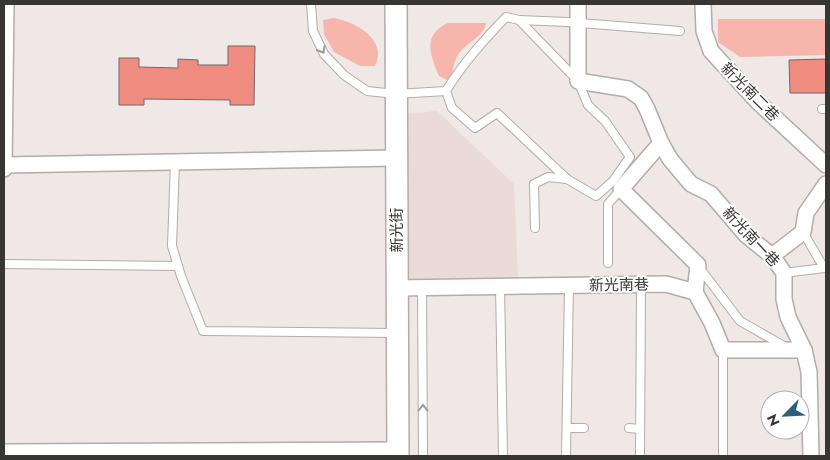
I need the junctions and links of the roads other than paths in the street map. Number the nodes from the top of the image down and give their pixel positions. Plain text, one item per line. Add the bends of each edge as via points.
1 (6, 4) edge
2 (311, 4) edge
3 (396, 4) edge
4 (578, 4) edge
5 (703, 4) edge
6 (519, 20) junction
7 (579, 23) junction
8 (680, 31) dead end
9 (578, 81) junction
10 (446, 91) junction
11 (396, 94) junction
12 (661, 143) junction
13 (396, 158) junction
14 (174, 162) junction
15 (4, 165) edge
16 (826, 165) edge
17 (4, 169) edge
18 (567, 179) junction
19 (826, 184) edge
20 (621, 189) junction
21 (535, 228) dead end
22 (803, 232) junction
23 (772, 256) junction
24 (608, 263) dead end
25 (4, 264) edge
26 (698, 265) junction
27 (178, 266) junction
28 (784, 273) junction
29 (641, 284) junction
30 (500, 286) junction
31 (569, 286) junction
32 (422, 287) junction
33 (397, 288) junction
34 (695, 292) junction
35 (397, 333) junction
36 (723, 350) junction
37 (797, 350) junction
38 (567, 428) junction
39 (584, 428) dead end
40 (629, 428) dead end
41 (640, 429) junction
42 (4, 452) edge
43 (398, 453) edge
44 (423, 456) edge
45 (503, 456) edge
46 (566, 456) edge
47 (640, 456) edge
48 (724, 456) edge
49 (811, 456) edge

1 - 15 street
2 -> 11 lane via 312,32 324,54 344,75 367,91
3 - 11 street, 新光街
4 - 7 street
5 - 16 street, 新光南二巷 via 704,31 711,51
6 - 7 lane
6 - 9 lane
6 - 10 lane via 506,17 473,52
7 - 8 lane
7 - 9 street
9 - 12 street, 新光南一巷 via 628,89 641,98
9 - 18 lane via 588,105 605,121 630,157 613,182 596,196
10 - 11 lane
10 - 18 lane via 452,108 475,128 497,113
11 - 13 street, 新光街
12 - 20 street
12 - 23 street, 新光南一巷 via 691,184 711,194 746,235
13 - 14 street
13 - 33 street, 新光街
14 - 15 street
14 - 27 lane via 172,246
15 - 17 street
18 - 21 lane via 548,177 534,184
19 - 22 street via 806,213
20 - 24 lane via 608,204
20 - 26 street
22 - 23 street
22 - 28 lane via 824,268
23 - 28 street, 新光南一巷
25 - 27 lane
26 - 34 street
26 - 37 lane via 740,321
27 - 35 lane via 203,331
28 - 37 street, 新光南一巷 via 784,299
29 - 31 street, 新光南巷
29 - 34 street, 新光南巷 via 666,284
29 - 41 lane
30 - 31 street, 新光南巷
30 - 32 street, 新光南巷
30 - 45 lane
31 - 38 lane
32 - 33 street, 新光南巷
44 -> 32 lane
33 - 35 street, 新光街
34 - 36 street
35 - 43 street, 新光街
36 - 37 street
36 - 48 lane
37 - 49 street, 新光南一巷 via 809,372
38 - 39 lane
38 - 46 lane
40 - 41 lane
41 - 47 lane
42 - 43 street

